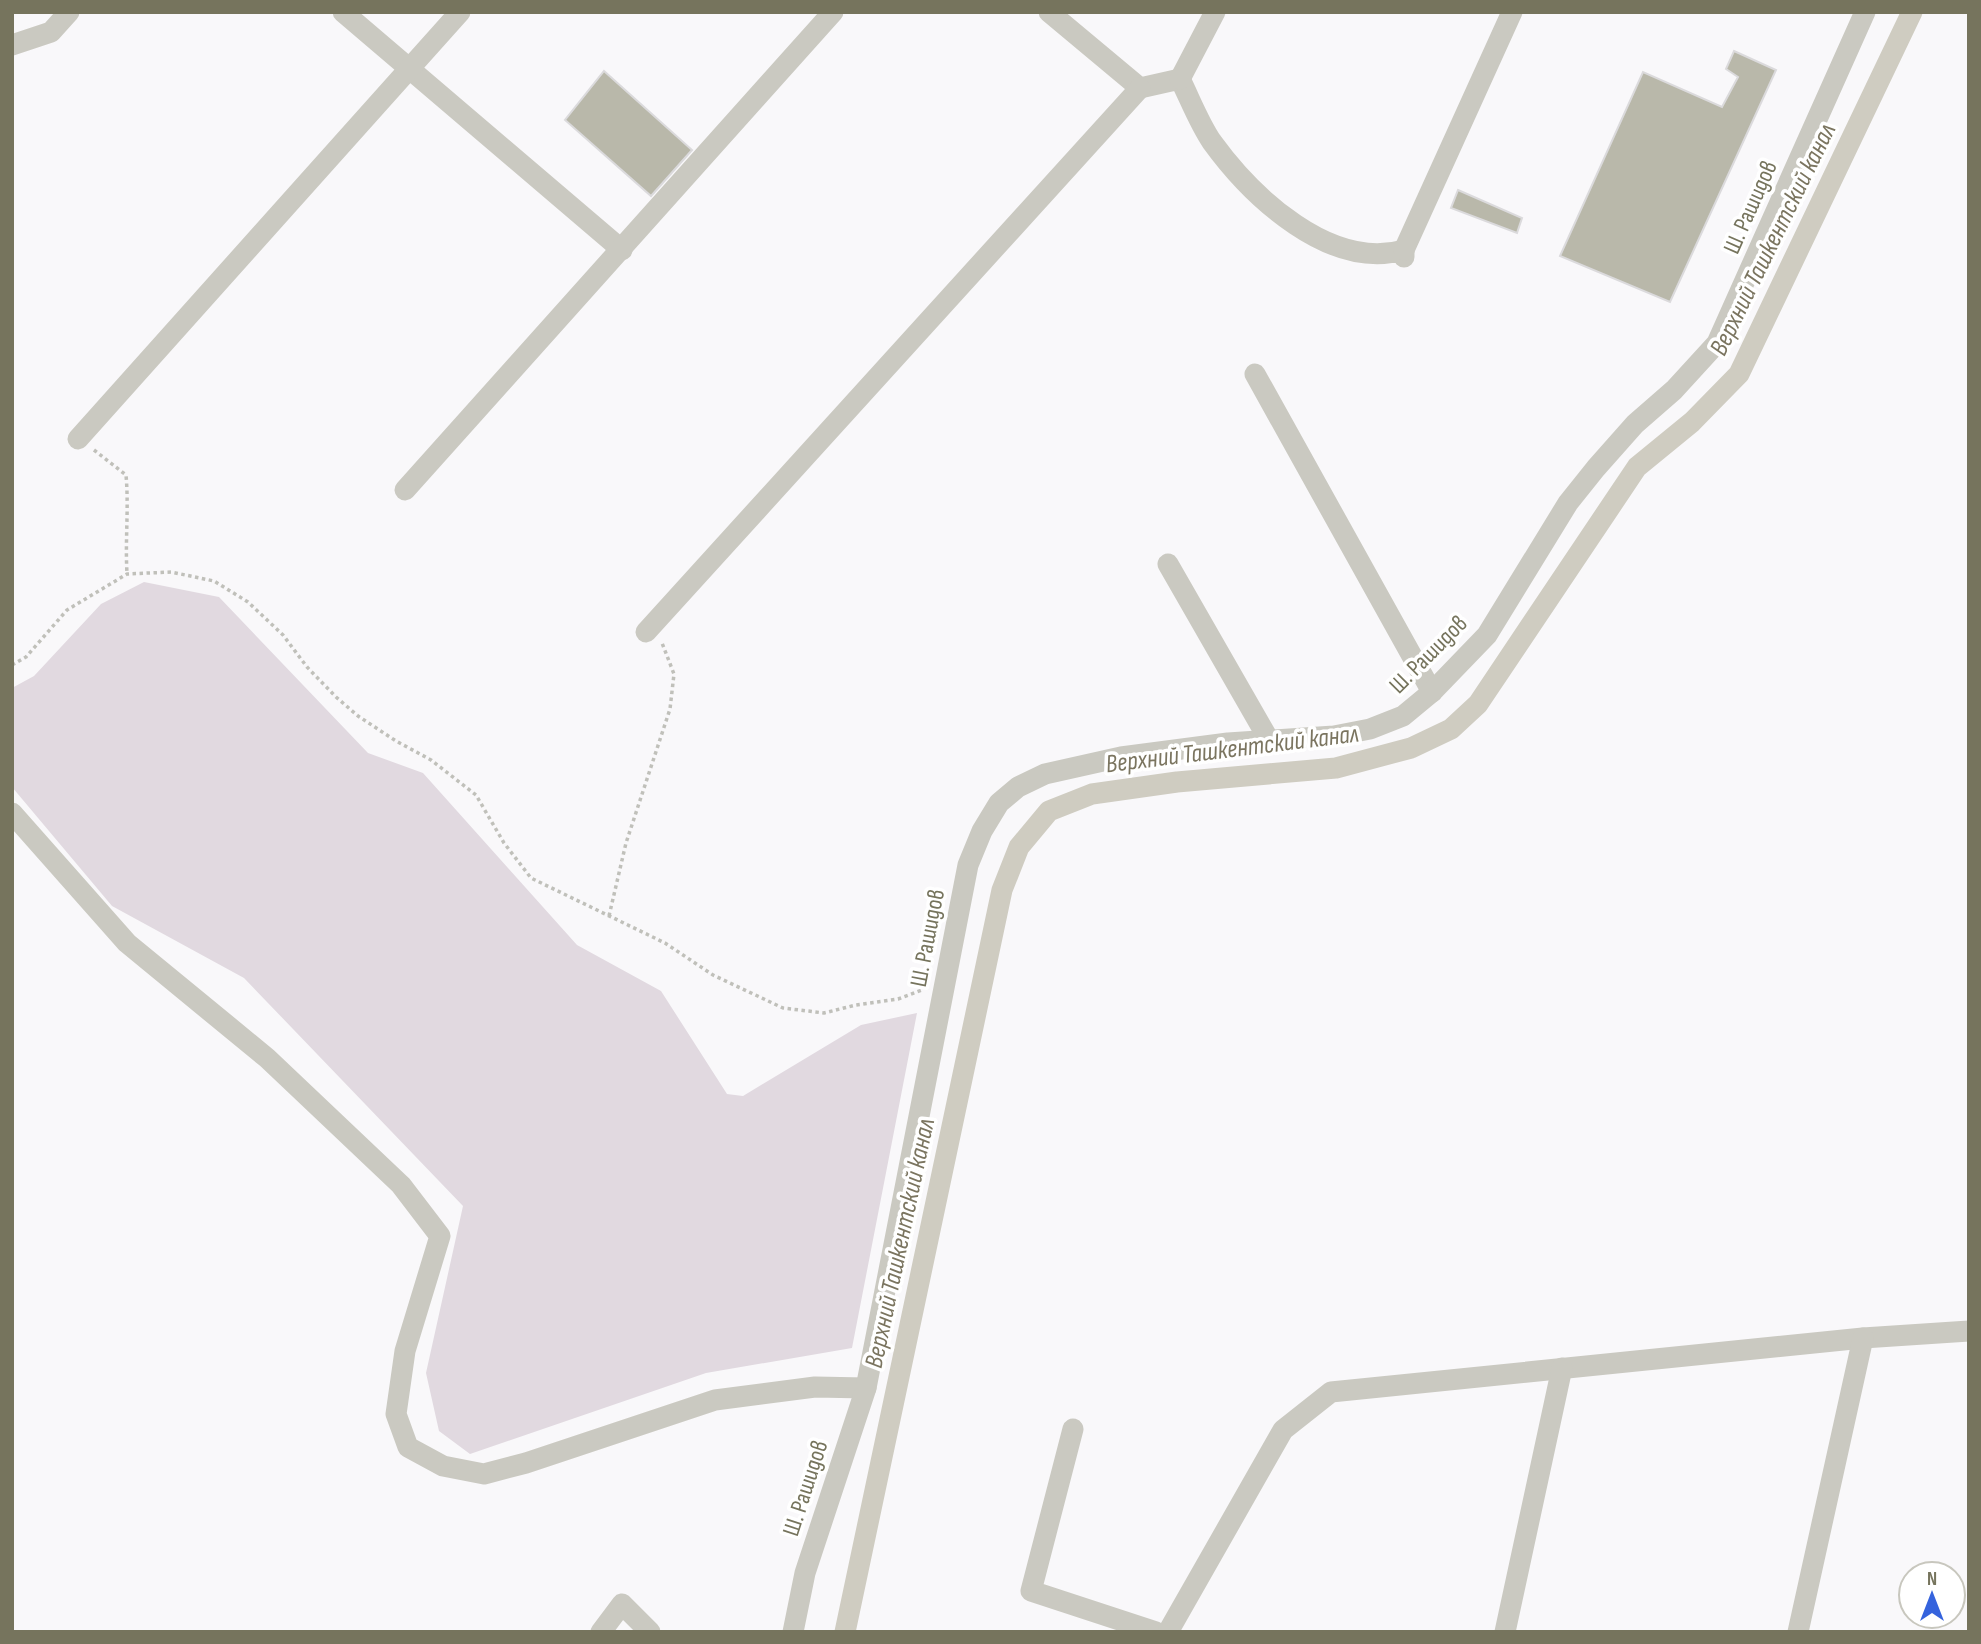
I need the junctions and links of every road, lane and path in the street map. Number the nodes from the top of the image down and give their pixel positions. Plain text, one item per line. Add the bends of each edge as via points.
1 (69, 12) edge
2 (343, 12) edge
3 (460, 12) edge
4 (833, 12) edge
5 (1049, 12) edge
6 (1215, 12) edge
7 (1512, 12) edge
8 (1866, 12) edge
9 (12, 45) edge
10 (411, 70) junction
11 (1180, 79) junction
12 (1140, 88) junction
13 (622, 250) junction
14 (1255, 374) dead end
15 (78, 439) joint
16 (405, 490) dead end
17 (1168, 564) dead end
18 (127, 574) junction
19 (646, 632) joint
20 (12, 665) edge
21 (1432, 692) junction
22 (1269, 740) junction
23 (12, 813) edge
24 (609, 916) junction
25 (945, 985) junction
26 (1969, 1331) edge
27 (1863, 1338) junction
28 (1562, 1367) junction
29 (866, 1388) junction
30 (1073, 1429) dead end
31 (601, 1632) edge
32 (650, 1632) edge
33 (793, 1632) edge
34 (1156, 1632) edge
35 (1168, 1632) edge
36 (1505, 1632) edge
37 (1798, 1632) edge

1 - 9 street via 51,32
2 - 10 street
3 - 10 street
4 - 13 street
5 - 12 street
6 - 11 street
7 - 11 street via 1404,254 1348,251 1279,214 1212,141
8 - 21 street, Ш. Рашидов via 1717,343 1596,468 1568,503 1487,635
10 - 13 street
10 - 15 street
11 - 12 street
12 - 19 street
13 - 16 street
14 - 21 street
15 - 18 path via 126,475 130,508
17 - 22 street
18 - 20 path via 67,610 26,657
18 - 24 path via 171,572 214,581 248,603 283,635 335,697 476,794 531,878
19 - 24 path via 663,643 674,674 670,709 626,843
21 - 22 street, Ш. Рашидов via 1403,716 1370,729
22 - 25 street, Ш. Рашидов via 1121,757 1045,774 1018,787 999,803 968,864
23 - 29 street via 127,943 267,1058 401,1185 440,1236 405,1352 396,1414 408,1447 443,1466 484,1474 715,1400 815,1387
24 - 25 path via 665,943 713,975 783,1008 824,1013
25 - 29 street, Ш. Рашидов
26 - 27 street
27 - 28 street
27 - 37 street
28 - 35 street via 1331,1392 1283,1430
28 - 36 street
29 - 33 street, Ш. Рашидов via 804,1573
30 - 34 street via 1031,1591
31 - 32 street via 622,1604

